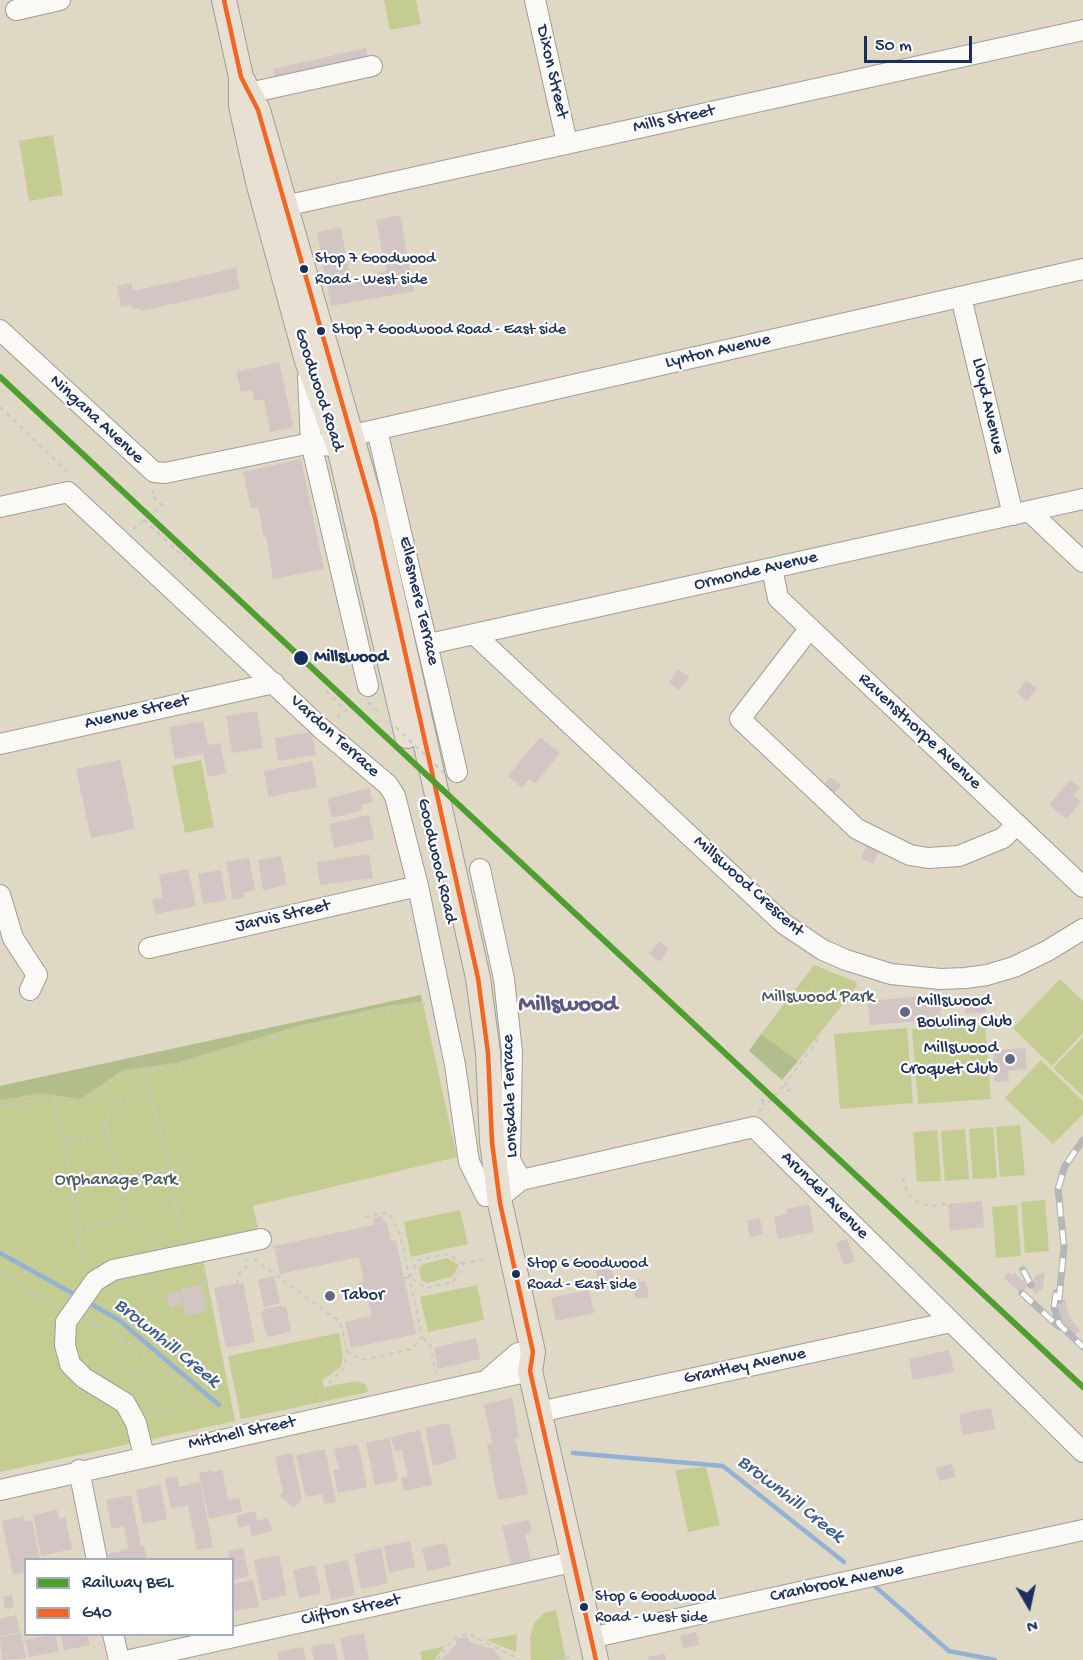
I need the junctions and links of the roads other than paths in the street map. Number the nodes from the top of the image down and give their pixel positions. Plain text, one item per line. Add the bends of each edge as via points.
1 (60, 0) edge
2 (224, 0) edge
3 (536, 0) edge
4 (16, 10) dead end
5 (1083, 30) edge
6 (372, 66) dead end
7 (245, 85) junction
8 (567, 143) junction
9 (274, 208) junction
10 (1083, 269) edge
11 (961, 297) junction
12 (0, 330) edge
13 (308, 361) junction
14 (377, 430) junction
15 (346, 441) junction
16 (311, 442) junction
17 (1083, 499) edge
18 (0, 507) edge
19 (1021, 513) junction
20 (1083, 562) edge
21 (772, 568) junction
22 (810, 628) junction
23 (474, 634) junction
24 (429, 644) junction
25 (274, 682) junction
26 (368, 686) dead end
27 (0, 744) edge
28 (452, 773) road end
29 (1017, 825) junction
30 (480, 869) dead end
31 (418, 886) junction
32 (1083, 887) edge
33 (0, 895) edge
34 (1083, 929) edge
35 (149, 948) dead end
36 (30, 990) dead end
37 (464, 1069) junction
38 (520, 1180) junction
39 (492, 1197) junction
40 (261, 1239) dead end
41 (951, 1322) junction
42 (524, 1362) junction
43 (539, 1412) junction
44 (1083, 1452) edge
45 (144, 1456) junction
46 (79, 1470) junction
47 (0, 1490) edge
48 (1083, 1530) edge
49 (98, 1558) edge
50 (572, 1562) junction
51 (113, 1636) edge
52 (593, 1649) edge
53 (119, 1660) edge
54 (130, 1660) edge

1 - 4 street
2 - 7 main road, Goodwood Road
3 - 8 street, Dixon Street
5 - 8 street, Mills Street
6 - 7 street
7 - 9 main road, Goodwood Road via 258,110
8 - 9 street, Mills Street
9 - 13 main road, Goodwood Road
9 - 15 main road, Goodwood Road
10 - 11 street, Lynton Avenue
11 - 14 street, Lynton Avenue
11 - 19 street, Lloyd Avenue
12 - 16 street, Ningana Avenue via 154,472 165,473
13 - 15 main road, Goodwood Road
13 - 16 street
14 - 15 street, Lynton Avenue
14 - 24 street, Ellesmere Terrace
15 - 16 street, Ningana Avenue
15 - 37 main road, Goodwood Road via 456,943 470,1022
15 - 39 main road, Goodwood Road via 375,519 478,978 488,1053
16 - 26 street, Goodwood Road
17 - 19 street, Ormonde Avenue
18 - 25 street, Vardon Terrace via 68,492
19 - 20 street
19 - 21 street, Ormonde Avenue
21 - 22 street, Ravensthorpe Avenue via 778,598
21 - 23 street, Ormonde Avenue
22 - 29 street, Ravensthorpe Avenue
22 - 29 street via 740,719 857,829 910,855 959,856 1003,838
23 - 24 street, Ormonde Avenue
23 - 34 street, Millswood Crescent via 784,924 824,950 891,974 965,978 1014,966
24 - 28 street, Ellesmere Terrace
25 - 27 street, Avenue Street
25 - 31 street, Vardon Terrace via 388,785 395,796
29 - 32 street, Ravensthorpe Avenue
30 - 38 street, Lonsdale Terrace via 504,979 512,1052 510,1160
31 - 35 street, Jarvis Street
31 - 37 street, Vardon Terrace via 442,1002
33 - 36 street via 13,939 38,975
37 - 39 main road, Goodwood Road via 479,1156
38 - 39 street
38 - 41 street, Arundel Avenue via 754,1127
39 - 42 main road, Goodwood Road via 533,1352
40 - 45 street via 113,1270 94,1284 66,1322 64,1338 70,1364 84,1378 125,1403 136,1423
41 - 43 street, Grantley Avenue
41 - 44 street, Arundel Avenue
42 - 43 main road, Goodwood Road
42 - 45 street, Mitchell Street via 484,1381 232,1432
43 - 50 main road, Goodwood Road
45 - 46 street, Mitchell Street
46 - 47 street, Mitchell Street
46 - 49 street
48 - 52 street, Cranbrook Avenue
50 - 52 main road, Goodwood Road
50 - 54 street, Clifton Street
51 - 53 street

